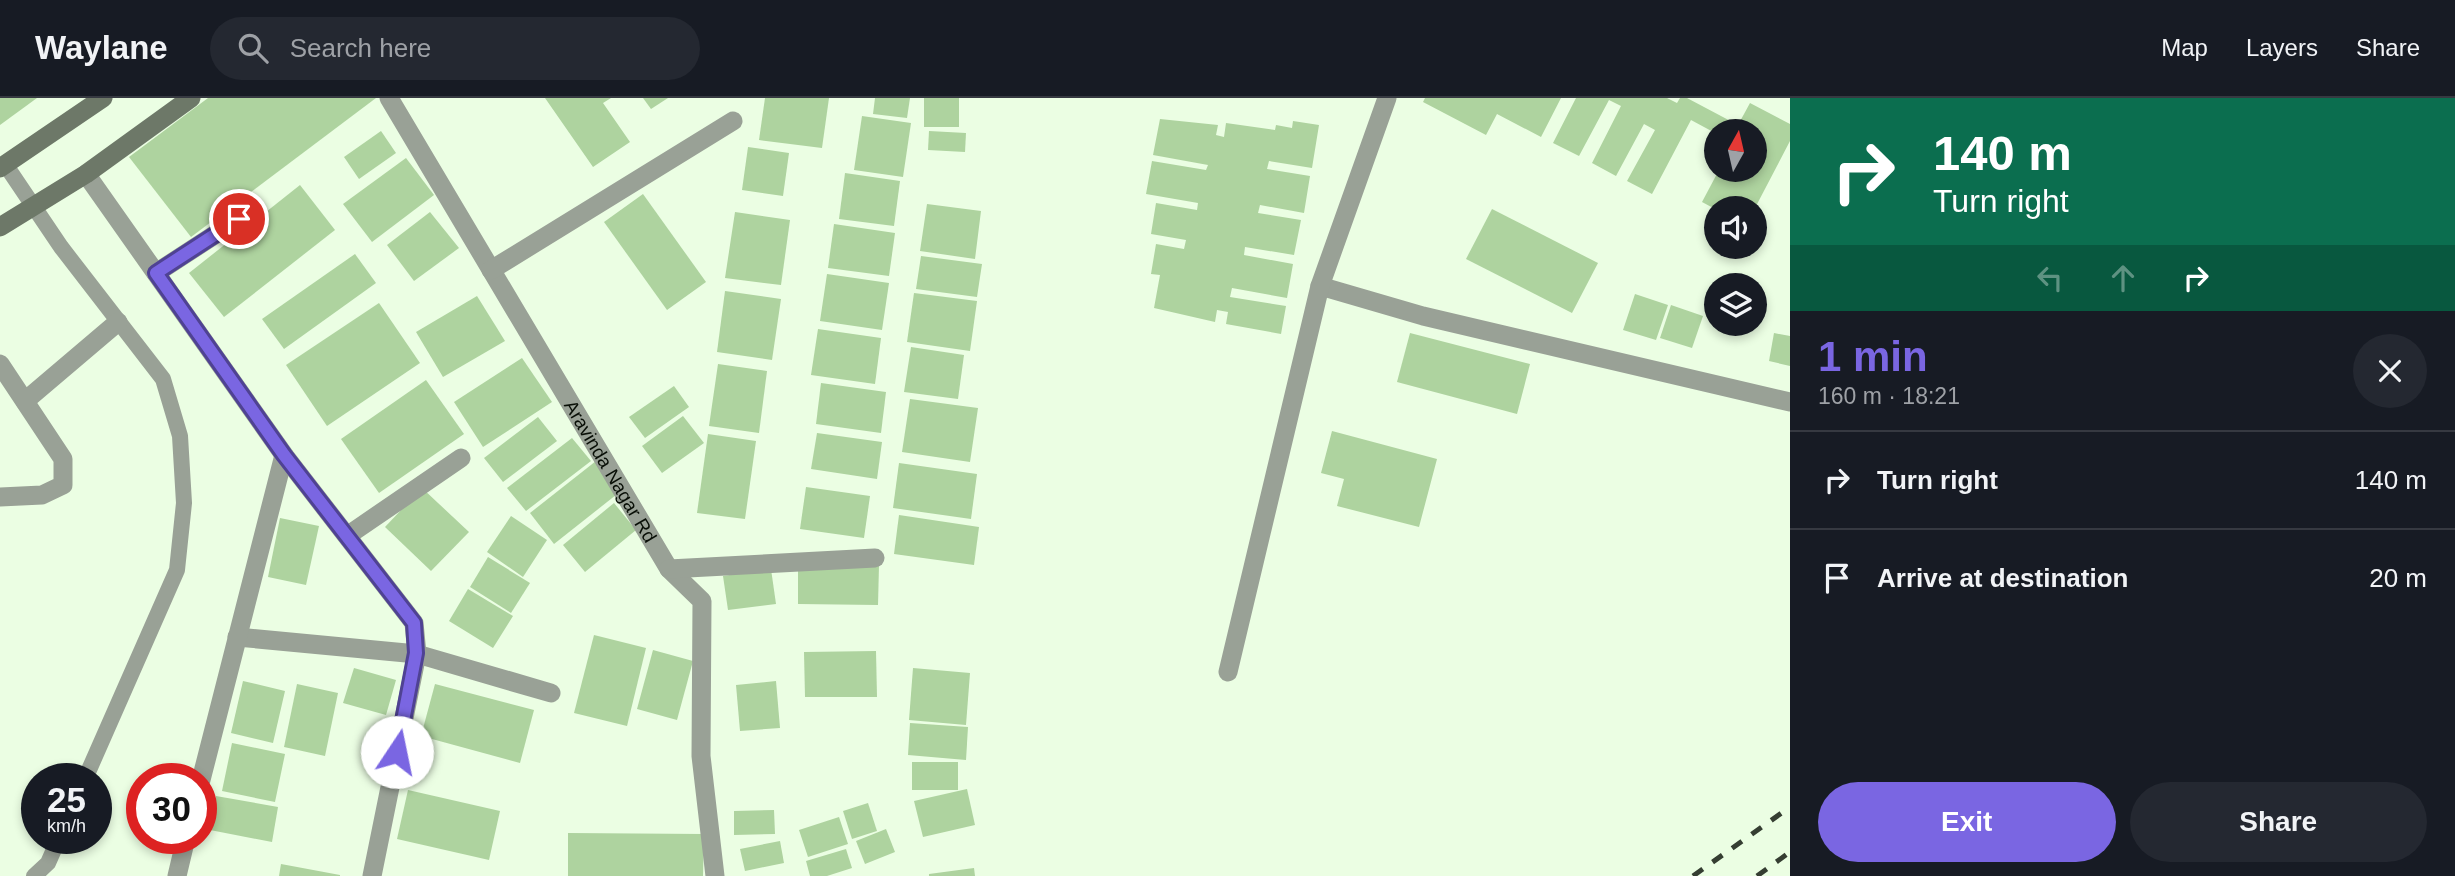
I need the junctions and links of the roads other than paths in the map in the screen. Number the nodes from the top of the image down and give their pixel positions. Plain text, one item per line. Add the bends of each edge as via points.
1 (103, 98) edge
2 (191, 98) edge
3 (389, 98) edge
4 (1387, 98) edge
5 (733, 121) dead end
6 (3, 166) edge
7 (86, 174) junction
8 (32, 205) junction
9 (239, 219) dead end
10 (0, 227) edge
11 (491, 271) junction
12 (156, 273) junction
13 (1320, 286) junction
14 (118, 321) junction
15 (0, 364) edge
16 (25, 401) junction
17 (1790, 402) edge
18 (284, 455) junction
19 (461, 458) dead end
20 (0, 497) edge
21 (347, 536) junction
22 (875, 558) dead end
23 (669, 569) junction
24 (237, 637) junction
25 (416, 653) junction
26 (1228, 672) dead end
27 (551, 693) dead end
28 (92, 763) edge
29 (205, 763) edge
30 (52, 854) edge
31 (182, 854) edge
32 (34, 876) edge
33 (177, 876) edge
34 (372, 876) edge
35 (715, 876) edge

1 - 6 main road
2 - 7 main road
3 - 11 street, Aravinda Nagar Rd
4 - 13 street
5 - 11 street
6 - 8 lane
7 - 8 main road
7 - 12 street
8 - 10 main road
8 - 14 lane
9 - 12 street
11 - 23 street, Aravinda Nagar Rd
12 - 18 street
13 - 17 street via 1436,319
13 - 26 street
14 - 16 street
14 - 28 lane via 163,379 180,436 184,503 177,569
15 - 16 street
16 - 20 street via 63,459 63,485 42,495
18 - 21 street
18 - 24 street
19 - 21 street
21 - 25 street via 414,623
22 - 23 street
23 - 35 street, Aravinda Nagar Rd via 702,601 701,756
24 - 25 street
24 - 29 street
25 - 27 street
25 - 34 street
30 - 32 lane
31 - 33 street

